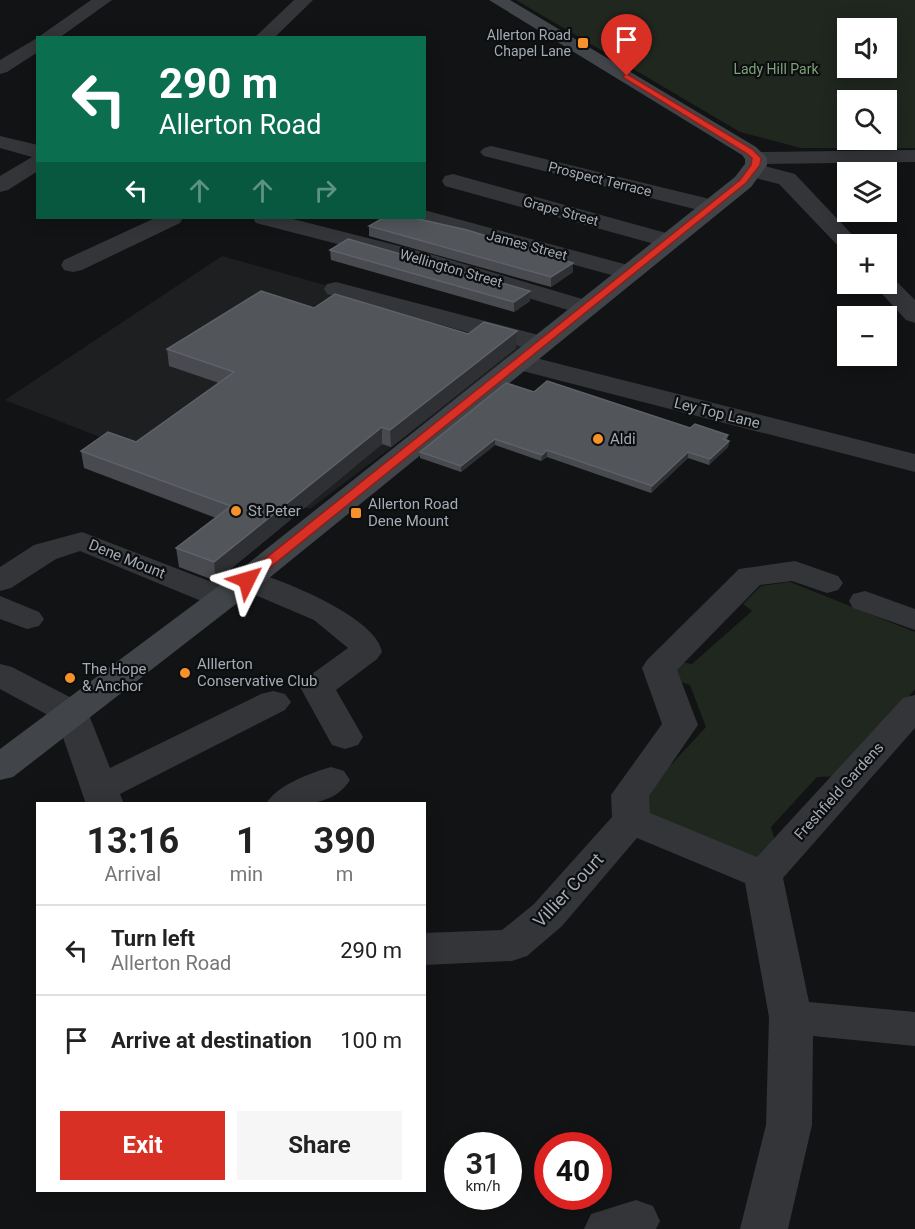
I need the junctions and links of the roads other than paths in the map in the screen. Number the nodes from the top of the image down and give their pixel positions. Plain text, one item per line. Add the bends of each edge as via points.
1 (103, 0) edge
2 (304, 0) edge
3 (498, 0) edge
4 (49, 36) edge
5 (264, 36) edge
6 (36, 44) edge
7 (0, 68) edge
8 (0, 142) edge
9 (36, 151) edge
10 (491, 152) dead end
11 (915, 156) edge
12 (36, 163) edge
13 (754, 164) junction
14 (555, 168) junction
15 (453, 182) dead end
16 (0, 184) edge
17 (511, 197) junction
18 (710, 206) junction
19 (426, 218) edge
20 (170, 219) edge
21 (268, 219) edge
22 (464, 228) junction
23 (839, 234) edge
24 (669, 241) junction
25 (419, 258) junction
26 (73, 265) dead end
27 (630, 273) junction
28 (336, 289) dead end
29 (895, 294) edge
30 (586, 308) junction
31 (915, 315) edge
32 (530, 353) junction
33 (915, 463) edge
34 (0, 581) edge
35 (827, 584) dead end
36 (235, 589) junction
37 (865, 601) dead end
38 (915, 620) edge
39 (0, 675) edge
40 (273, 702) dead end
41 (915, 706) edge
42 (72, 713) junction
43 (345, 737) dead end
44 (0, 768) edge
45 (332, 780) dead end
46 (103, 796) edge
47 (289, 802) edge
48 (631, 820) junction
49 (763, 875) junction
50 (426, 949) edge
51 (791, 1017) junction
52 (915, 1029) edge
53 (764, 1229) edge

1 - 4 street
2 - 5 street
3 - 13 street via 646,87
6 - 7 street
8 - 9 street
10 - 14 street, Prospect Terrace
11 - 13 street
12 - 16 street
13 - 18 street via 743,182
13 - 23 street via 787,179
14 - 17 street
14 - 18 street, Prospect Terrace
15 - 17 street, Grape Street
17 - 22 street
17 - 24 street, Grape Street
18 - 24 street
19 - 22 street, James Street
20 - 26 street
21 - 25 street, Wellington Street
22 - 25 street
22 - 27 street, James Street
24 - 27 street
25 - 30 street, Wellington Street
27 - 30 street
28 - 32 street, Ley Top Lane
29 - 31 street
30 - 32 street
32 - 33 street, Ley Top Lane
32 - 36 street
34 - 36 street, Dene Mount via 45,552 82,541
35 - 48 street via 795,571 750,576 659,668 680,725 630,795
36 - 42 street
36 - 43 street, Dene Mount via 327,613 364,644 365,652 317,687
37 - 38 street
39 - 42 street
40 - 46 street
41 - 49 street, Freshfield Gardens
42 - 44 street
42 - 46 street
45 - 47 street
48 - 49 street
48 - 50 street, Villier Court via 549,915 512,945
49 - 51 street
51 - 52 street
51 - 53 street via 789,1125

